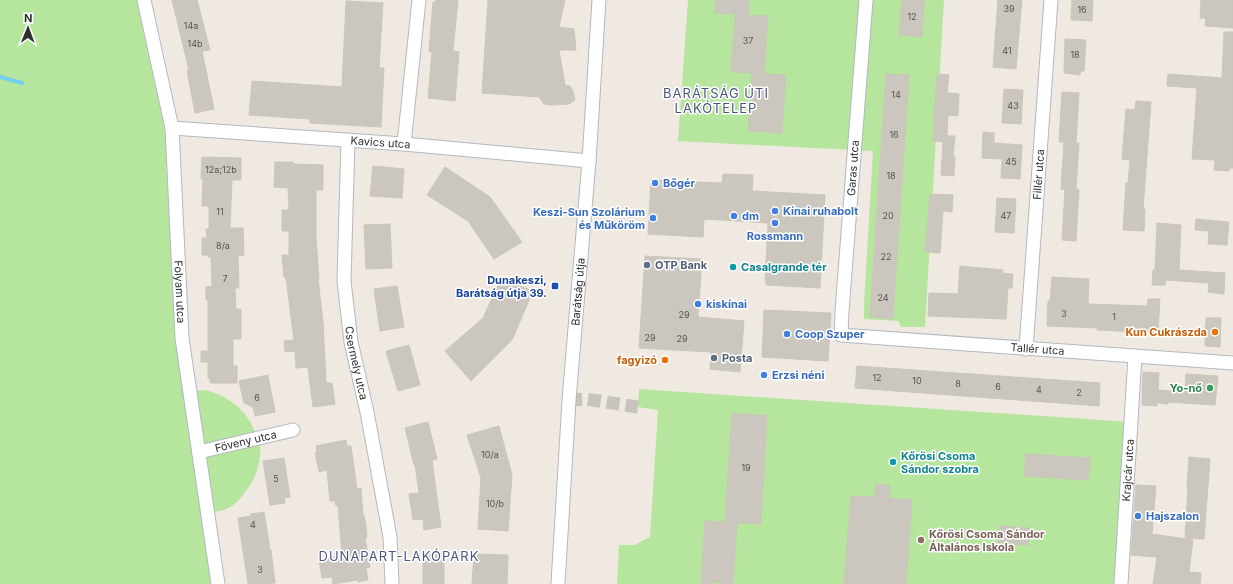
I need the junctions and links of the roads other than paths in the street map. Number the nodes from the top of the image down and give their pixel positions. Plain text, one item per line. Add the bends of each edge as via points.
1 (144, 0) edge
2 (419, 0) edge
3 (599, 0) edge
4 (866, 0) edge
5 (1051, 0) edge
6 (172, 128) junction
7 (348, 140) junction
8 (404, 144) junction
9 (589, 161) junction
10 (841, 335) joint
11 (1026, 349) junction
12 (1135, 356) junction
13 (1233, 362) edge
14 (293, 430) dead end
15 (198, 452) junction
16 (218, 584) edge
17 (392, 584) edge
18 (558, 584) edge
19 (1121, 584) edge

1 - 6 street, Folyam utca
2 - 8 street
3 - 9 street, Barátság útja
4 - 10 street, Garas utca
5 - 11 street, Fillér utca
6 - 7 street, Kavics utca
6 - 15 street, Folyam utca via 182,338
7 - 8 street, Kavics utca
7 - 17 street, Csermely utca via 344,281 351,342 390,537
8 - 9 street, Kavics utca
9 - 18 street, Barátság útja via 569,400
10 - 11 street, Tallér utca
11 - 12 street, Tallér utca
12 - 13 street, Tallér utca
12 - 19 street, Krajcár utca
14 - 15 street, Föveny utca
15 - 16 street, Folyam utca

